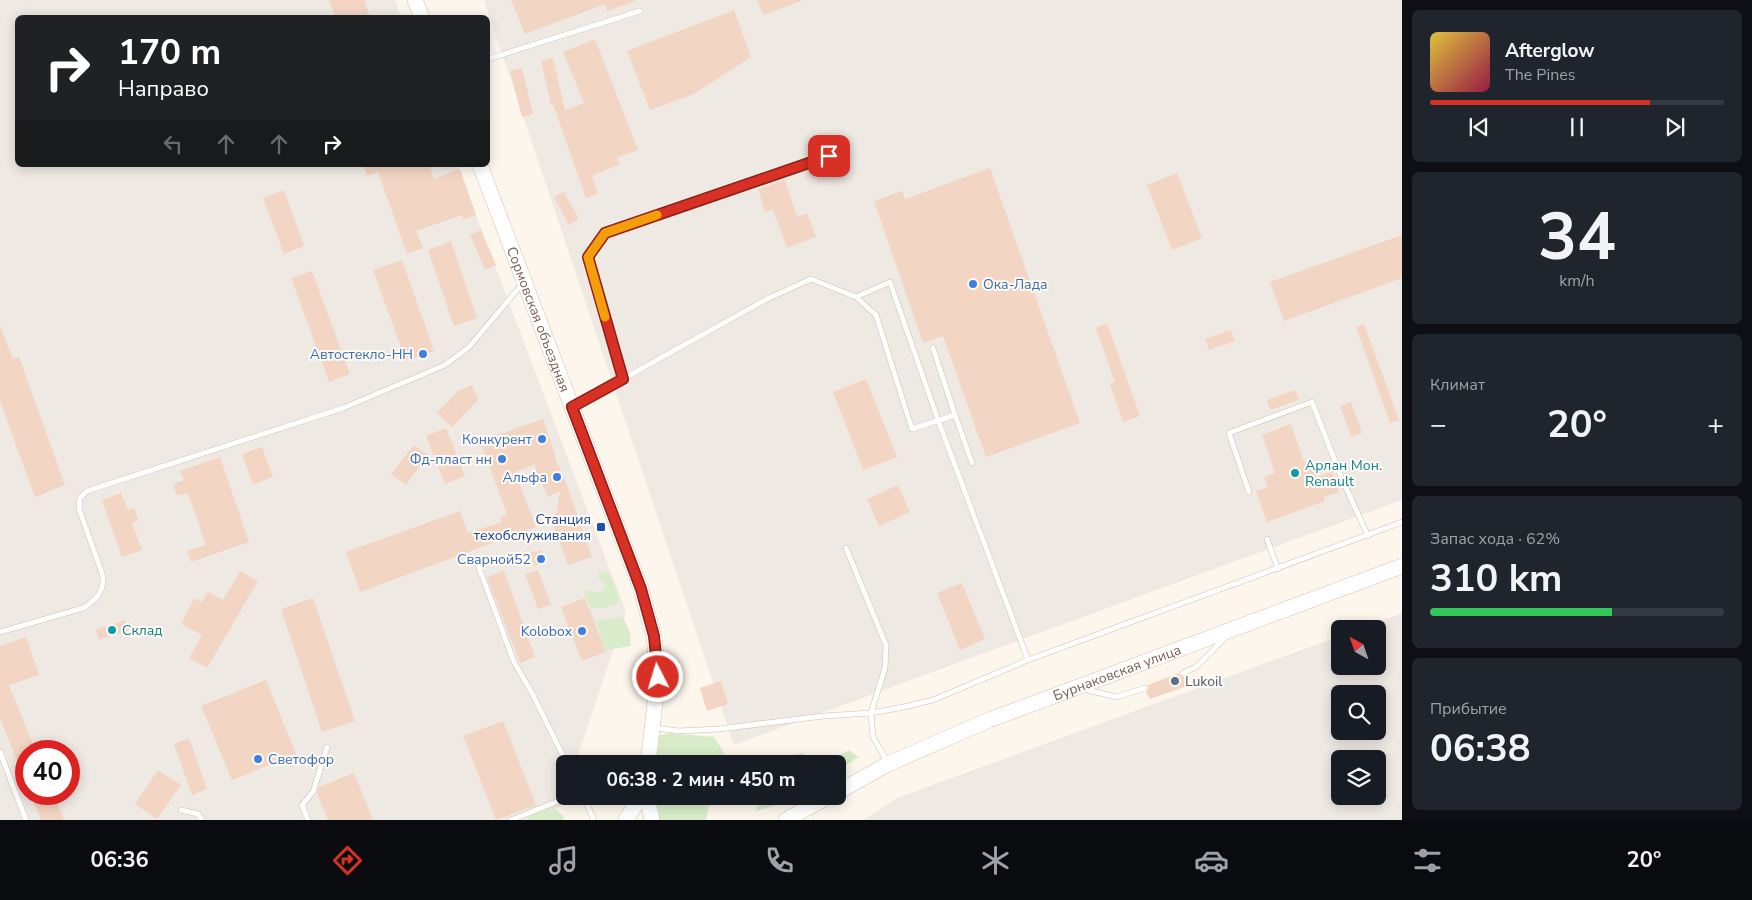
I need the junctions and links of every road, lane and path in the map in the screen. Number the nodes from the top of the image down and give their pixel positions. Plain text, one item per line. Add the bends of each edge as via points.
1 (415, 0) edge
2 (640, 11) dead end
3 (421, 15) edge
4 (490, 59) edge
5 (829, 156) dead end
6 (481, 167) edge
7 (524, 282) junction
8 (856, 297) junction
9 (933, 348) dead end
10 (623, 379) junction
11 (572, 407) junction
12 (955, 415) junction
13 (938, 420) junction
14 (972, 463) dead end
15 (1249, 492) dead end
16 (1402, 522) edge
17 (1368, 536) junction
18 (1267, 539) dead end
19 (846, 548) dead end
20 (477, 562) dead end
21 (1402, 566) edge
22 (1278, 569) junction
23 (1235, 628) junction
24 (0, 632) edge
25 (1028, 660) junction
26 (1182, 673) dead end
27 (1078, 688) junction
28 (1145, 688) dead end
29 (871, 713) junction
30 (652, 728) junction
31 (327, 747) dead end
32 (0, 752) edge
33 (563, 755) edge
34 (649, 755) edge
35 (888, 764) junction
36 (846, 788) edge
37 (556, 802) edge
38 (587, 805) edge
39 (636, 805) edge
40 (649, 805) edge
41 (813, 805) edge
42 (181, 810) dead end
43 (26, 820) edge
44 (202, 820) edge
45 (308, 820) edge
46 (511, 820) edge
47 (594, 820) edge
48 (626, 820) edge
49 (652, 820) edge
50 (786, 820) edge

1 - 3 street
2 - 4 lane
5 - 10 lane via 605,233 588,257
6 - 7 street, Сормовская объездная
7 - 11 street, Сормовская объездная
7 - 24 lane via 469,347 445,365 343,408 87,491 80,498 79,509 103,576 104,586 100,594 83,608
8 - 10 lane via 811,279 767,299
8 - 13 lane via 876,315 912,429
8 - 13 lane via 890,282
9 - 12 lane
10 - 11 lane
11 - 30 street, Сормовская объездная via 641,589 654,636 658,677
12 - 13 lane
12 - 14 lane
13 - 25 lane
15 - 17 lane via 1229,433 1312,402
16 - 17 lane
17 - 22 lane
18 - 22 lane
19 - 29 lane via 886,645 885,668
20 - 33 lane via 514,662
21 - 23 street, Бурнаковская улица
22 - 25 lane
23 - 26 lane via 1196,667
23 - 27 street, Бурнаковская улица
25 - 29 lane via 933,700
27 - 28 lane via 1117,697
27 - 35 street, Бурнаковская улица via 989,720
29 - 30 lane via 679,731
29 - 35 lane via 873,737
30 - 34 street, Сормовская объездная
31 - 45 lane via 313,792 302,805
32 - 43 lane
35 - 36 street, Бурнаковская улица
37 - 46 lane
38 - 47 lane
39 - 48 street
40 - 49 street
41 - 50 street
42 - 44 lane via 198,814

